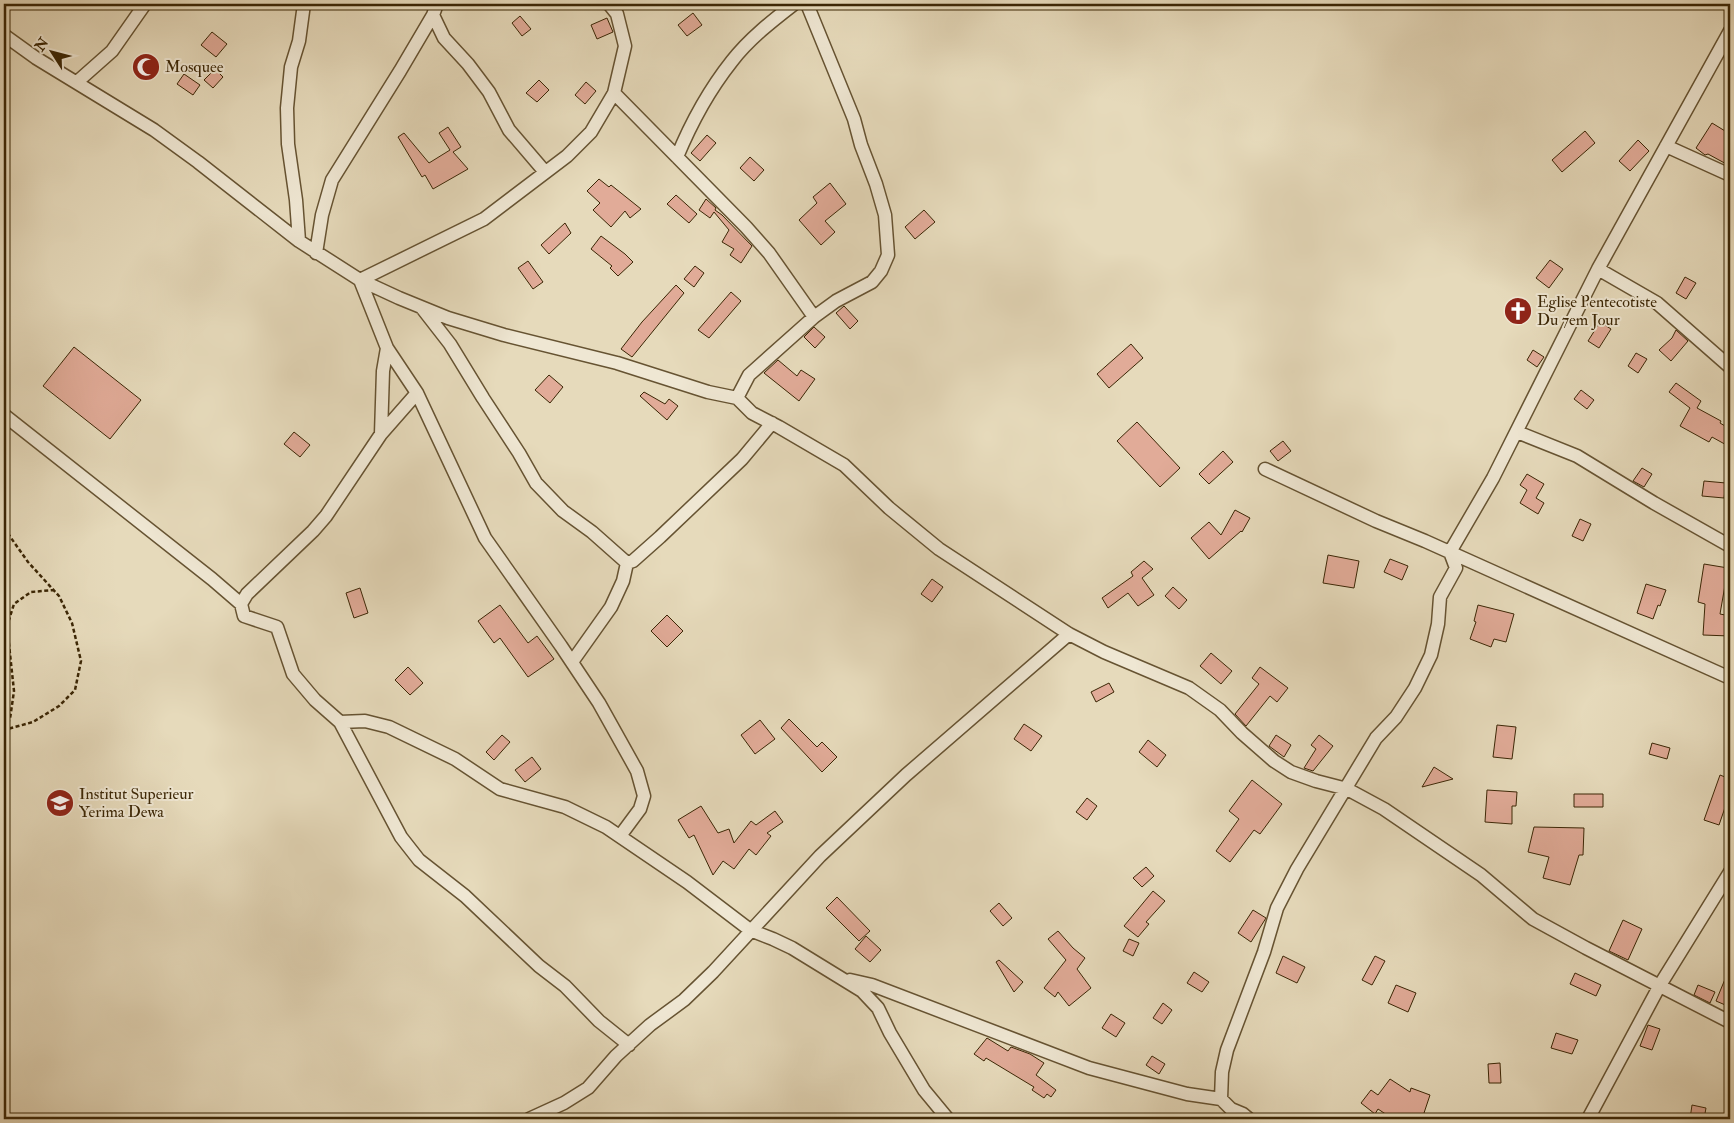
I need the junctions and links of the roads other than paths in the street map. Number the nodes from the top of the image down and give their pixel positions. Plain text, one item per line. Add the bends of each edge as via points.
1 (145, 4) edge
2 (304, 4) edge
3 (608, 4) edge
4 (794, 4) edge
5 (807, 4) edge
6 (435, 9) edge
7 (1730, 31) edge
8 (4, 36) edge
9 (1726, 47) edge
10 (77, 82) junction
11 (614, 93) junction
12 (1666, 146) junction
13 (677, 158) junction
14 (545, 172) junction
15 (1730, 175) edge
16 (299, 241) junction
17 (316, 253) junction
18 (1598, 268) junction
19 (360, 280) junction
20 (422, 308) junction
21 (814, 317) junction
22 (387, 348) junction
23 (1730, 367) edge
24 (416, 393) junction
25 (737, 398) junction
26 (4, 415) edge
27 (772, 423) junction
28 (1517, 432) junction
29 (381, 434) junction
30 (1265, 469) dead end
31 (1730, 546) edge
32 (1450, 552) junction
33 (626, 563) junction
34 (241, 604) junction
35 (1069, 634) junction
36 (572, 662) junction
37 (1730, 678) edge
38 (340, 722) junction
39 (1346, 789) junction
40 (620, 836) junction
41 (1730, 874) edge
42 (750, 930) junction
43 (840, 977) junction
44 (1660, 985) junction
45 (1730, 1022) edge
46 (629, 1045) junction
47 (1221, 1099) junction
48 (529, 1119) edge
49 (948, 1119) edge
50 (1249, 1119) edge
51 (1588, 1119) edge

1 - 10 street via 112,51
2 - 16 street via 299,41 291,67 287,108
3 - 11 street via 617,14 625,46
4 - 13 street via 732,60 688,130
5 - 21 street via 854,119 876,184 885,215 888,255 872,282
6 - 14 street via 444,38 468,64 489,92 509,130
6 - 17 street via 332,180
7 - 9 street
8 - 10 street
9 - 12 street
10 - 16 street via 154,130
11 - 13 street
11 - 14 street via 591,132
12 - 15 street
12 - 18 street
13 - 21 street via 769,253
14 - 19 street via 484,219
16 - 17 street
17 - 19 street
18 - 23 street via 1658,304
18 - 28 street
19 - 20 street
19 - 22 street
20 - 25 street via 504,335
20 - 33 street via 450,344 536,483 563,511
21 - 25 street via 749,375
22 - 24 street
22 - 29 street
24 - 29 street
24 - 36 street via 485,538
25 - 27 street via 752,413
26 - 34 street
27 - 33 street via 742,459 633,561
27 - 35 street via 844,465 939,549
28 - 31 street via 1577,456
28 - 32 street
29 - 34 street via 314,531 246,594
30 - 32 street
32 - 37 street
32 - 39 street via 1456,568 1440,597 1431,655 1415,688 1396,717 1376,738
33 - 36 street via 623,581 611,607
34 - 38 street via 244,616 276,627 293,674
35 - 39 street via 1189,688 1220,710 1242,734 1291,772
35 - 42 street via 906,774 820,856
36 - 40 street via 637,771 644,796 640,809
38 - 40 street via 365,721 389,727 456,759 500,789 564,807
38 - 46 street via 401,837 419,860 465,896
39 - 44 street via 1384,808 1448,851 1533,918
39 - 47 street via 1297,869 1278,908 1227,1050
40 - 42 street
41 - 44 street
42 - 43 street via 773,938
42 - 46 street via 684,1000
43 - 47 street via 872,985 1089,1068 1187,1094
43 - 49 street via 862,991 878,1008 924,1090
44 - 45 street
44 - 51 street
46 - 48 street via 588,1088
47 - 50 street

